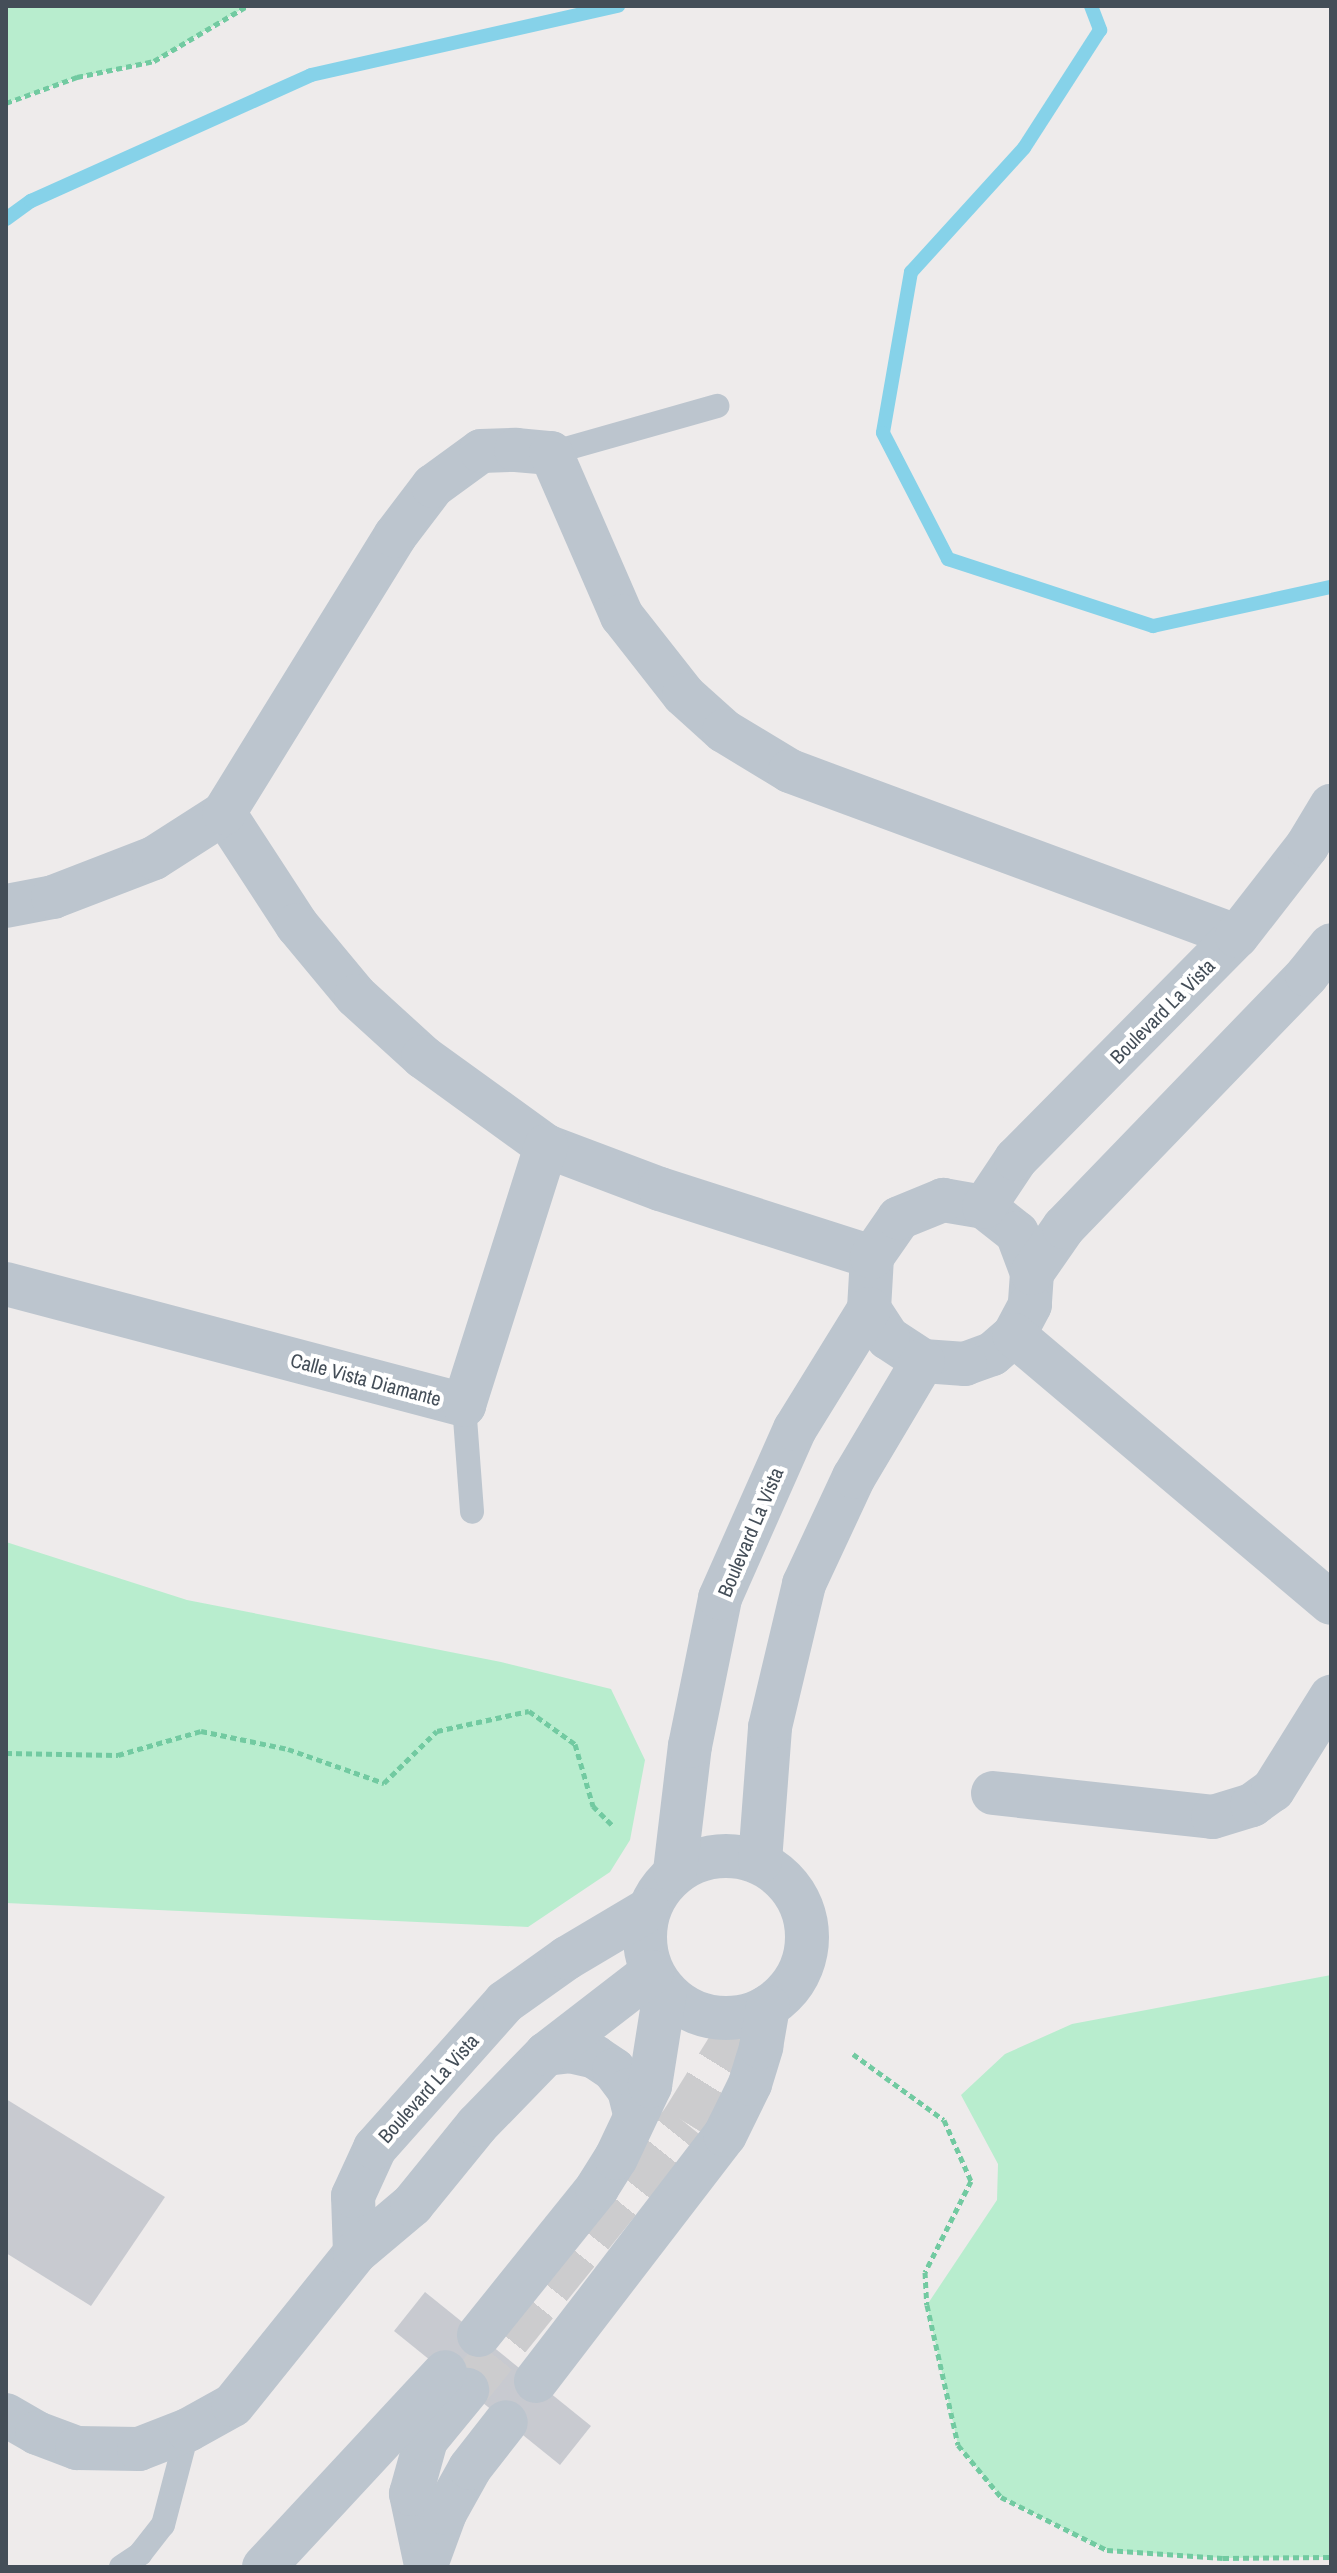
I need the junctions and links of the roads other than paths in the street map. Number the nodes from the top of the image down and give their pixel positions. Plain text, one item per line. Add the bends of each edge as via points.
1 (717, 406) dead end
2 (551, 453) junction
3 (1331, 806) edge
4 (224, 813) junction
5 (6, 906) edge
6 (1237, 936) junction
7 (1331, 945) edge
8 (546, 1146) junction
9 (984, 1207) junction
10 (872, 1257) junction
11 (1032, 1273) junction
12 (6, 1284) edge
13 (869, 1309) junction
14 (1014, 1335) junction
15 (923, 1361) junction
16 (464, 1405) junction
17 (472, 1512) dead end
18 (1331, 1603) edge
19 (1331, 1697) edge
20 (993, 1793) dead end
21 (760, 1861) junction
22 (675, 1871) junction
23 (648, 1910) junction
24 (658, 1982) junction
25 (768, 2007) junction
26 (546, 2054) junction
27 (635, 2114) junction
28 (355, 2253) junction
29 (479, 2335) dead end
30 (536, 2381) dead end
31 (6, 2415) edge
32 (506, 2422) dead end
33 (188, 2430) junction
34 (426, 2566) edge
35 (121, 2567) edge
36 (264, 2567) edge

1 - 2 lane
2 - 4 street via 481,451 433,486 395,536
2 - 6 street via 622,616 684,695 724,731 790,771
3 - 6 street, Boulevard La Vista
4 - 5 street via 154,858 53,897
4 - 8 street via 297,925 356,996 423,1057
6 - 9 street, Boulevard La Vista via 1016,1159
7 - 11 street via 1064,1227
8 - 10 street
8 - 16 street, Calle Vista Diamante
9 - 10 street via 943,1200 899,1218
9 - 11 street via 1017,1233
10 - 13 street
11 - 14 street via 1030,1305
12 - 16 street, Calle Vista Diamante
13 - 15 street via 888,1338
13 - 22 street, Boulevard La Vista via 795,1429 720,1598 690,1746
14 - 15 street via 992,1354 965,1364
14 - 18 street
15 - 21 street via 854,1477 804,1584 770,1727
16 - 17 lane
19 - 20 street via 1273,1790 1252,1805 1213,1817
21 - 22 street via 716,1854
21 - 25 street via 795,1893 806,1914 808,1949 794,1983
22 - 23 street
23 - 24 street via 644,1941
23 - 28 street, Boulevard La Vista via 505,2002 375,2148 353,2196
24 - 25 street via 696,2013 732,2019
24 - 26 street
24 - 27 street via 650,2086
25 - 30 street via 750,2084 725,2135
26 - 27 street via 570,2051 595,2057 629,2090
26 - 28 street via 477,2125 412,2205
27 - 29 street via 597,2188
28 - 33 street via 233,2405
31 - 33 street via 77,2448 139,2449
32 - 34 street via 451,2501
33 - 35 lane via 163,2525 140,2554
34 - 36 street via 411,2494 426,2440 456,2381

